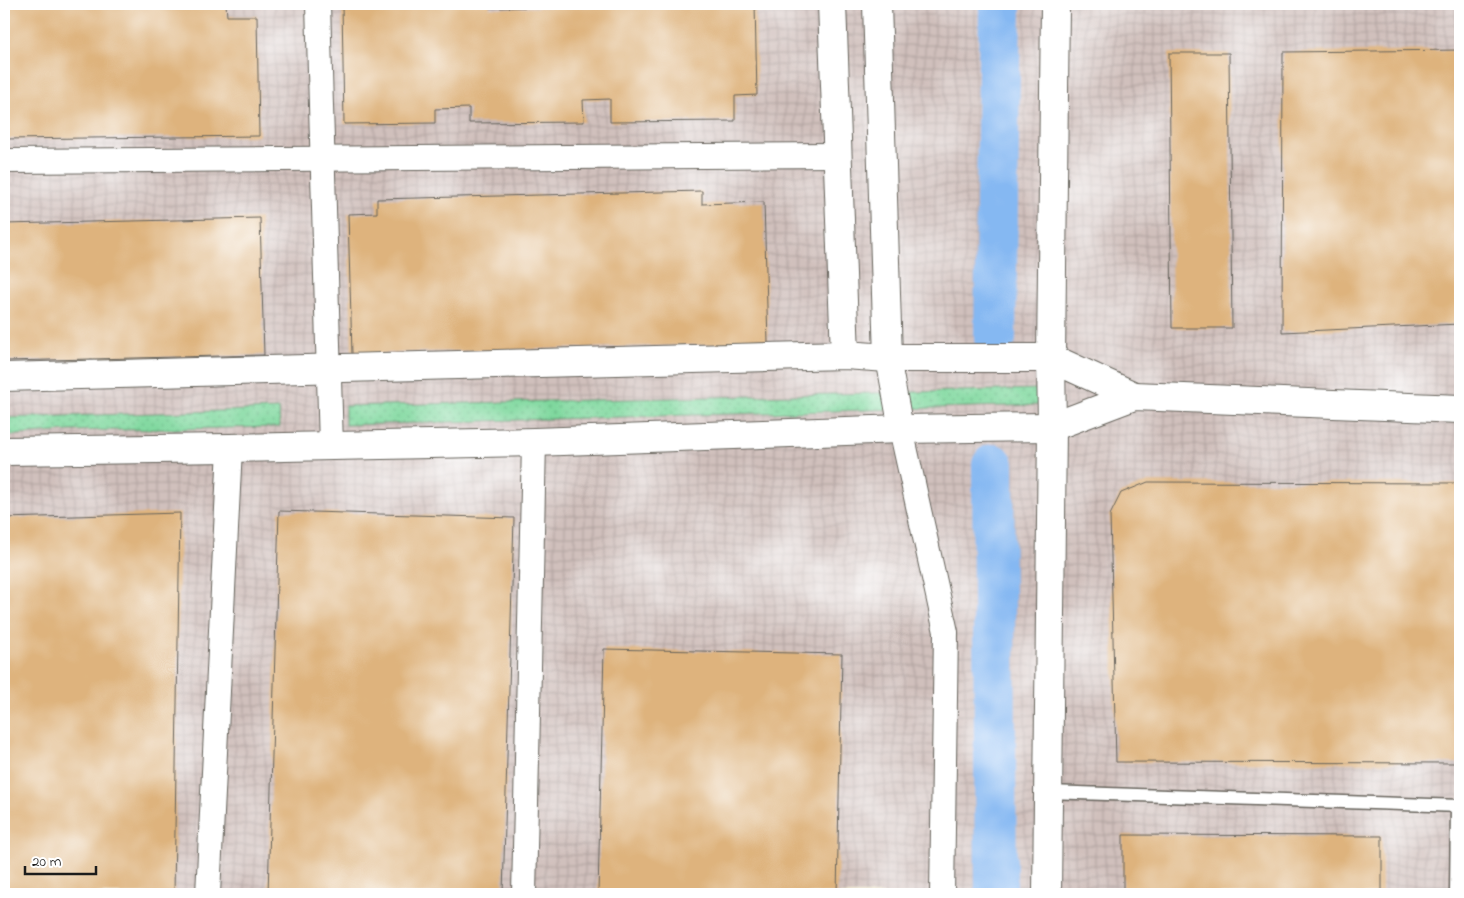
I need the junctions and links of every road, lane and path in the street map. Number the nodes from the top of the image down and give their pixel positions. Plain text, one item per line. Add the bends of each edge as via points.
1 (318, 4) edge
2 (832, 4) edge
3 (877, 4) edge
4 (1055, 4) edge
5 (838, 155) junction
6 (322, 159) junction
7 (4, 161) edge
8 (845, 355) junction
9 (888, 358) junction
10 (1051, 358) junction
11 (329, 369) junction
12 (4, 377) edge
13 (1134, 396) junction
14 (1460, 409) edge
15 (1052, 427) junction
16 (901, 429) junction
17 (534, 442) junction
18 (331, 446) junction
19 (230, 448) junction
20 (4, 451) edge
21 (1048, 792) junction
22 (1459, 806) edge
23 (208, 894) edge
24 (524, 894) edge
25 (942, 894) edge
26 (1047, 894) edge
27 (1456, 894) edge

1 - 6 street
2 - 5 main road
3 - 9 main road
4 - 10 main road
5 - 6 street
5 - 8 main road
6 - 7 street
6 - 11 street
8 - 9 main road
8 - 11 main road
9 - 10 main road
9 - 16 street
10 - 13 main road
10 - 15 main road
11 - 12 main road
11 - 18 street
13 - 14 main road
13 - 15 main road
15 - 16 main road
15 - 21 main road
16 - 17 main road
16 - 25 street via 946,632
17 - 18 main road
17 - 24 street
18 - 19 main road
19 - 20 main road
19 - 23 street
21 - 22 lane
21 - 26 main road
22 - 27 lane

